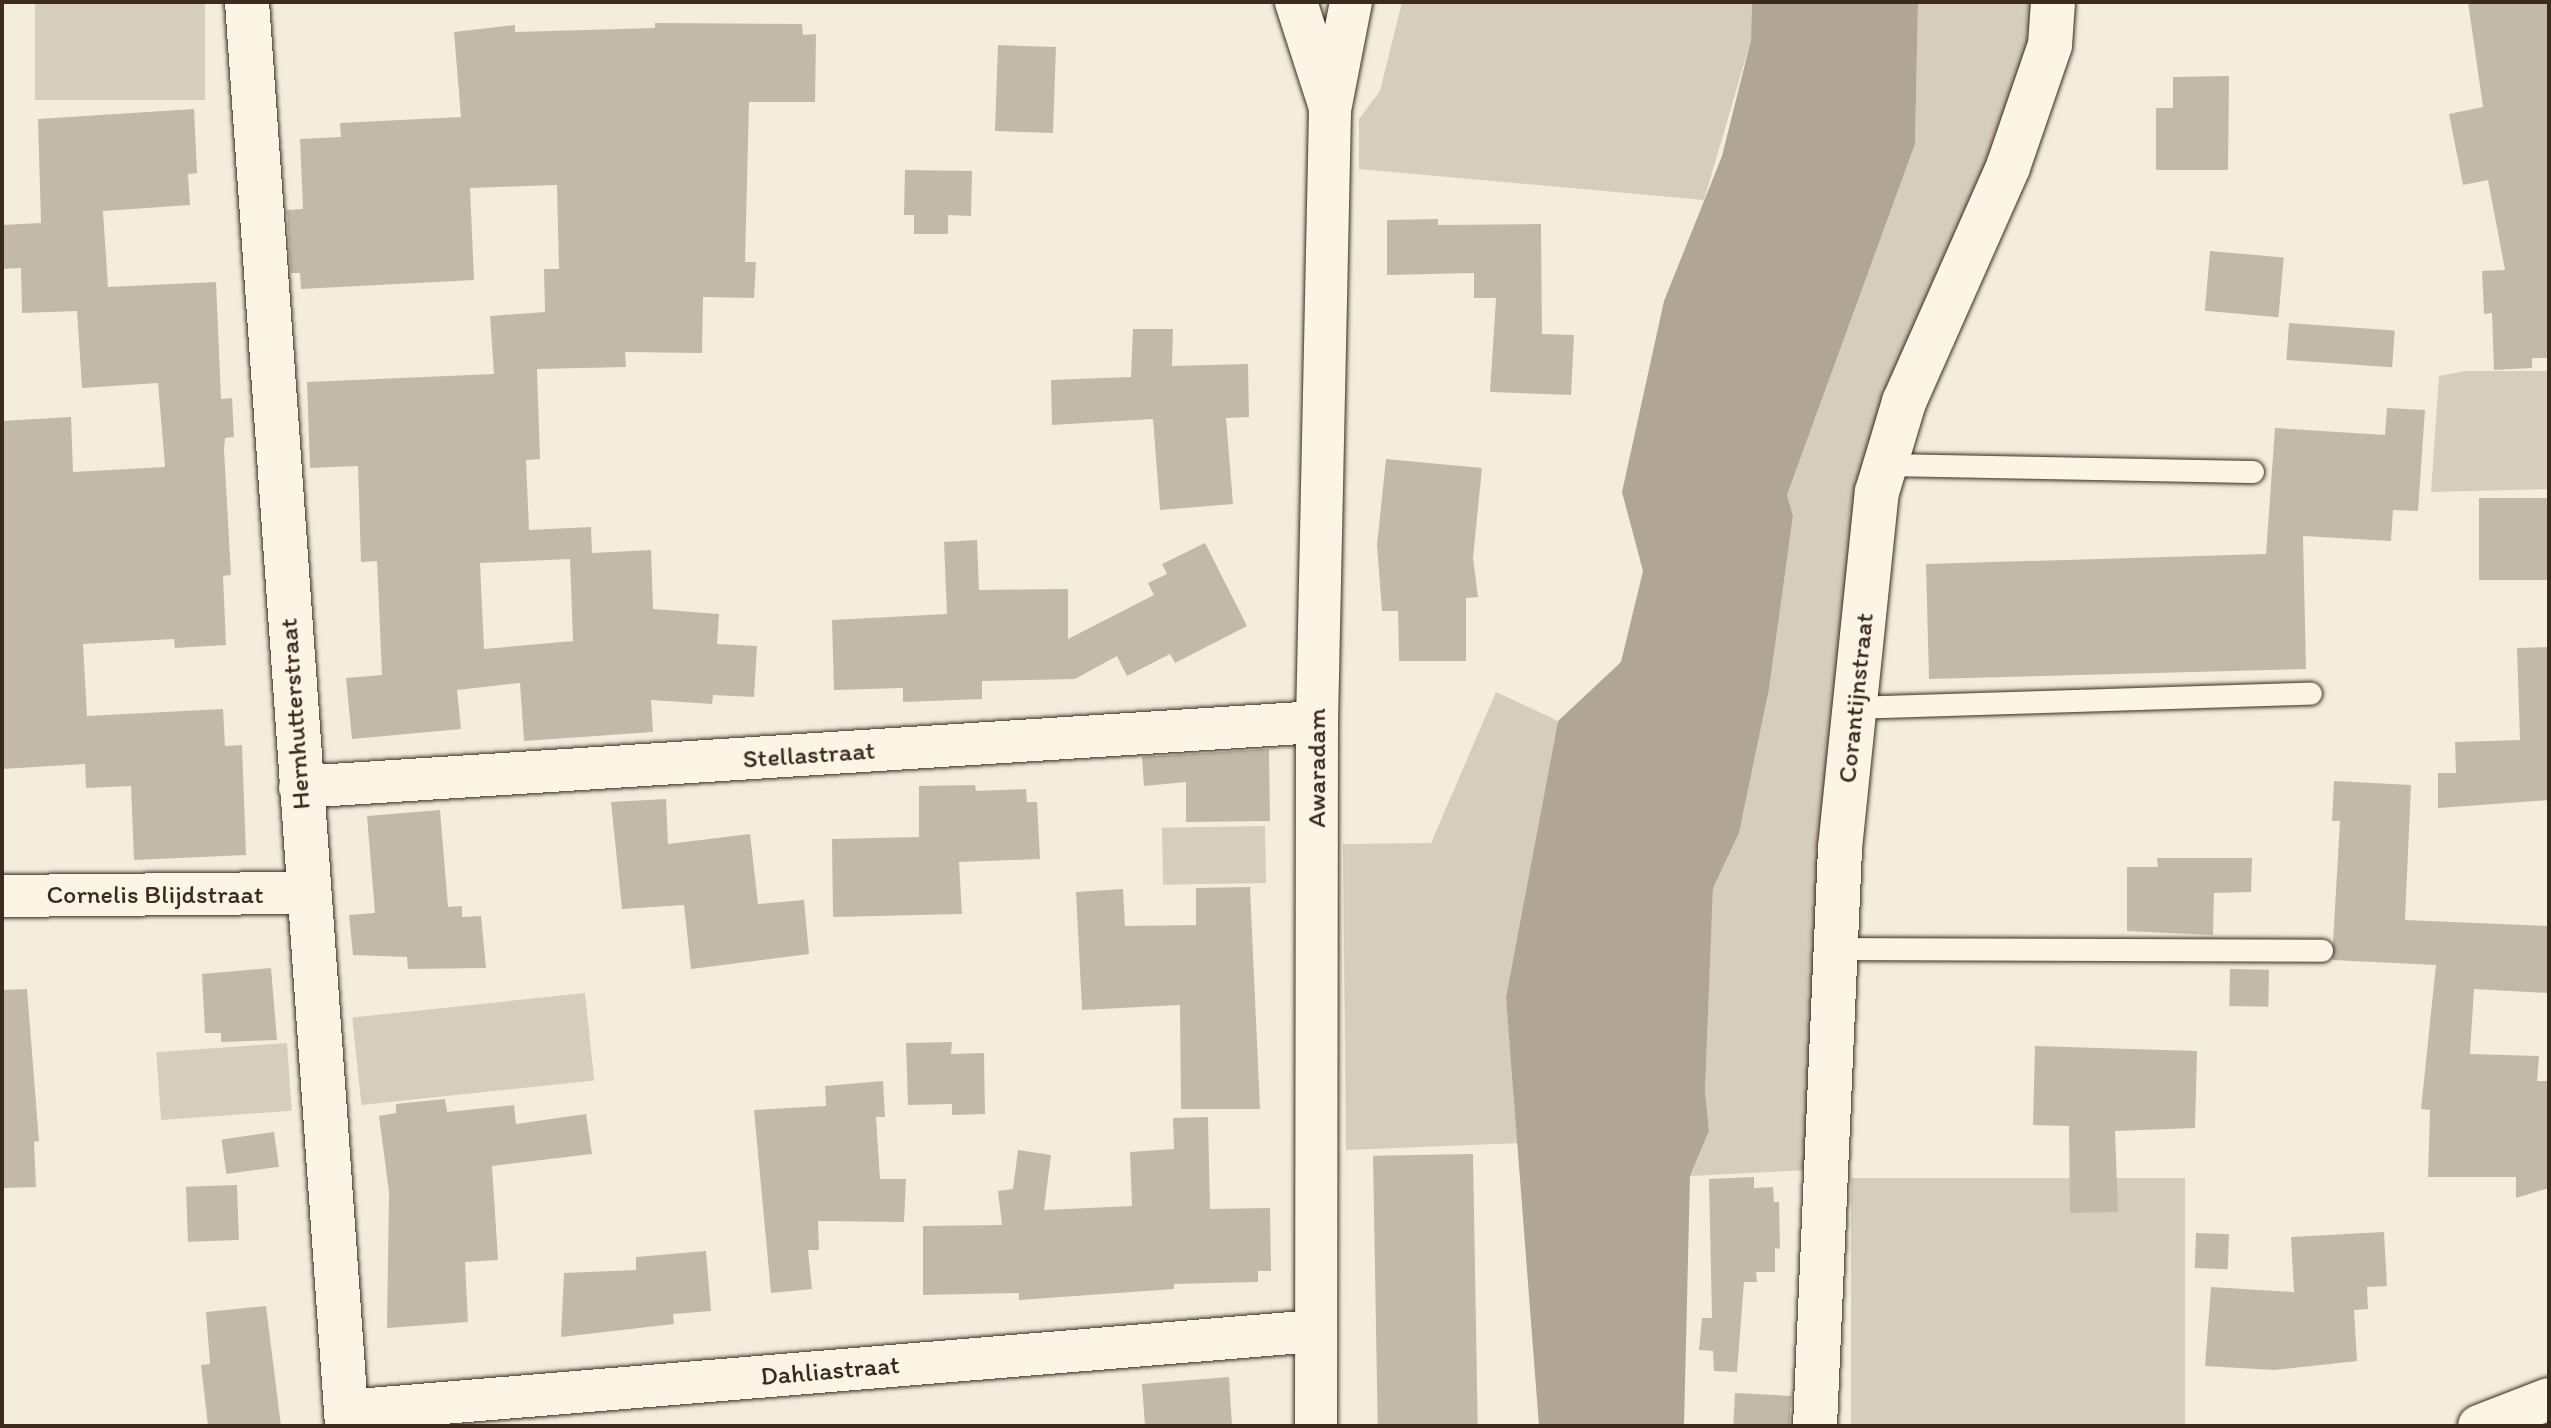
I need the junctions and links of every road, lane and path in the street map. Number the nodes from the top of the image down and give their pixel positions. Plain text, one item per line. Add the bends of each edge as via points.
1 (247, 2) edge
2 (1296, 2) edge
3 (1351, 2) edge
4 (2053, 2) edge
5 (1330, 110) junction
6 (1885, 465) junction
7 (2253, 472) dead end
8 (2311, 694) dead end
9 (1855, 708) junction
10 (1317, 722) junction
11 (300, 787) junction
12 (309, 893) junction
13 (2, 896) edge
14 (1835, 949) junction
15 (2322, 951) dead end
16 (1315, 1331) junction
17 (2549, 1399) edge
18 (346, 1419) edge
19 (1316, 1426) edge
20 (1815, 1426) edge
21 (2479, 1426) edge

1 - 11 street, Hernhutterstraat
2 - 5 street, Awaradam
3 - 5 street, Awaradam
4 - 6 street, Corantijnstraat via 2050,45 2008,167 1904,402
5 - 10 street, Awaradam
6 - 7 lane
6 - 9 street, Corantijnstraat via 1877,492
8 - 9 lane
9 - 14 street, Corantijnstraat
10 - 11 street, Stellastraat
10 - 16 street, Awaradam
11 - 12 street, Hernhutterstraat
12 - 13 street, Cornelis Blijdstraat
12 - 18 street, Hernhutterstraat
14 - 15 lane
14 - 20 street, Corantijnstraat
16 - 18 street, Dahliastraat
16 - 19 street, Awaradam
17 - 21 street

